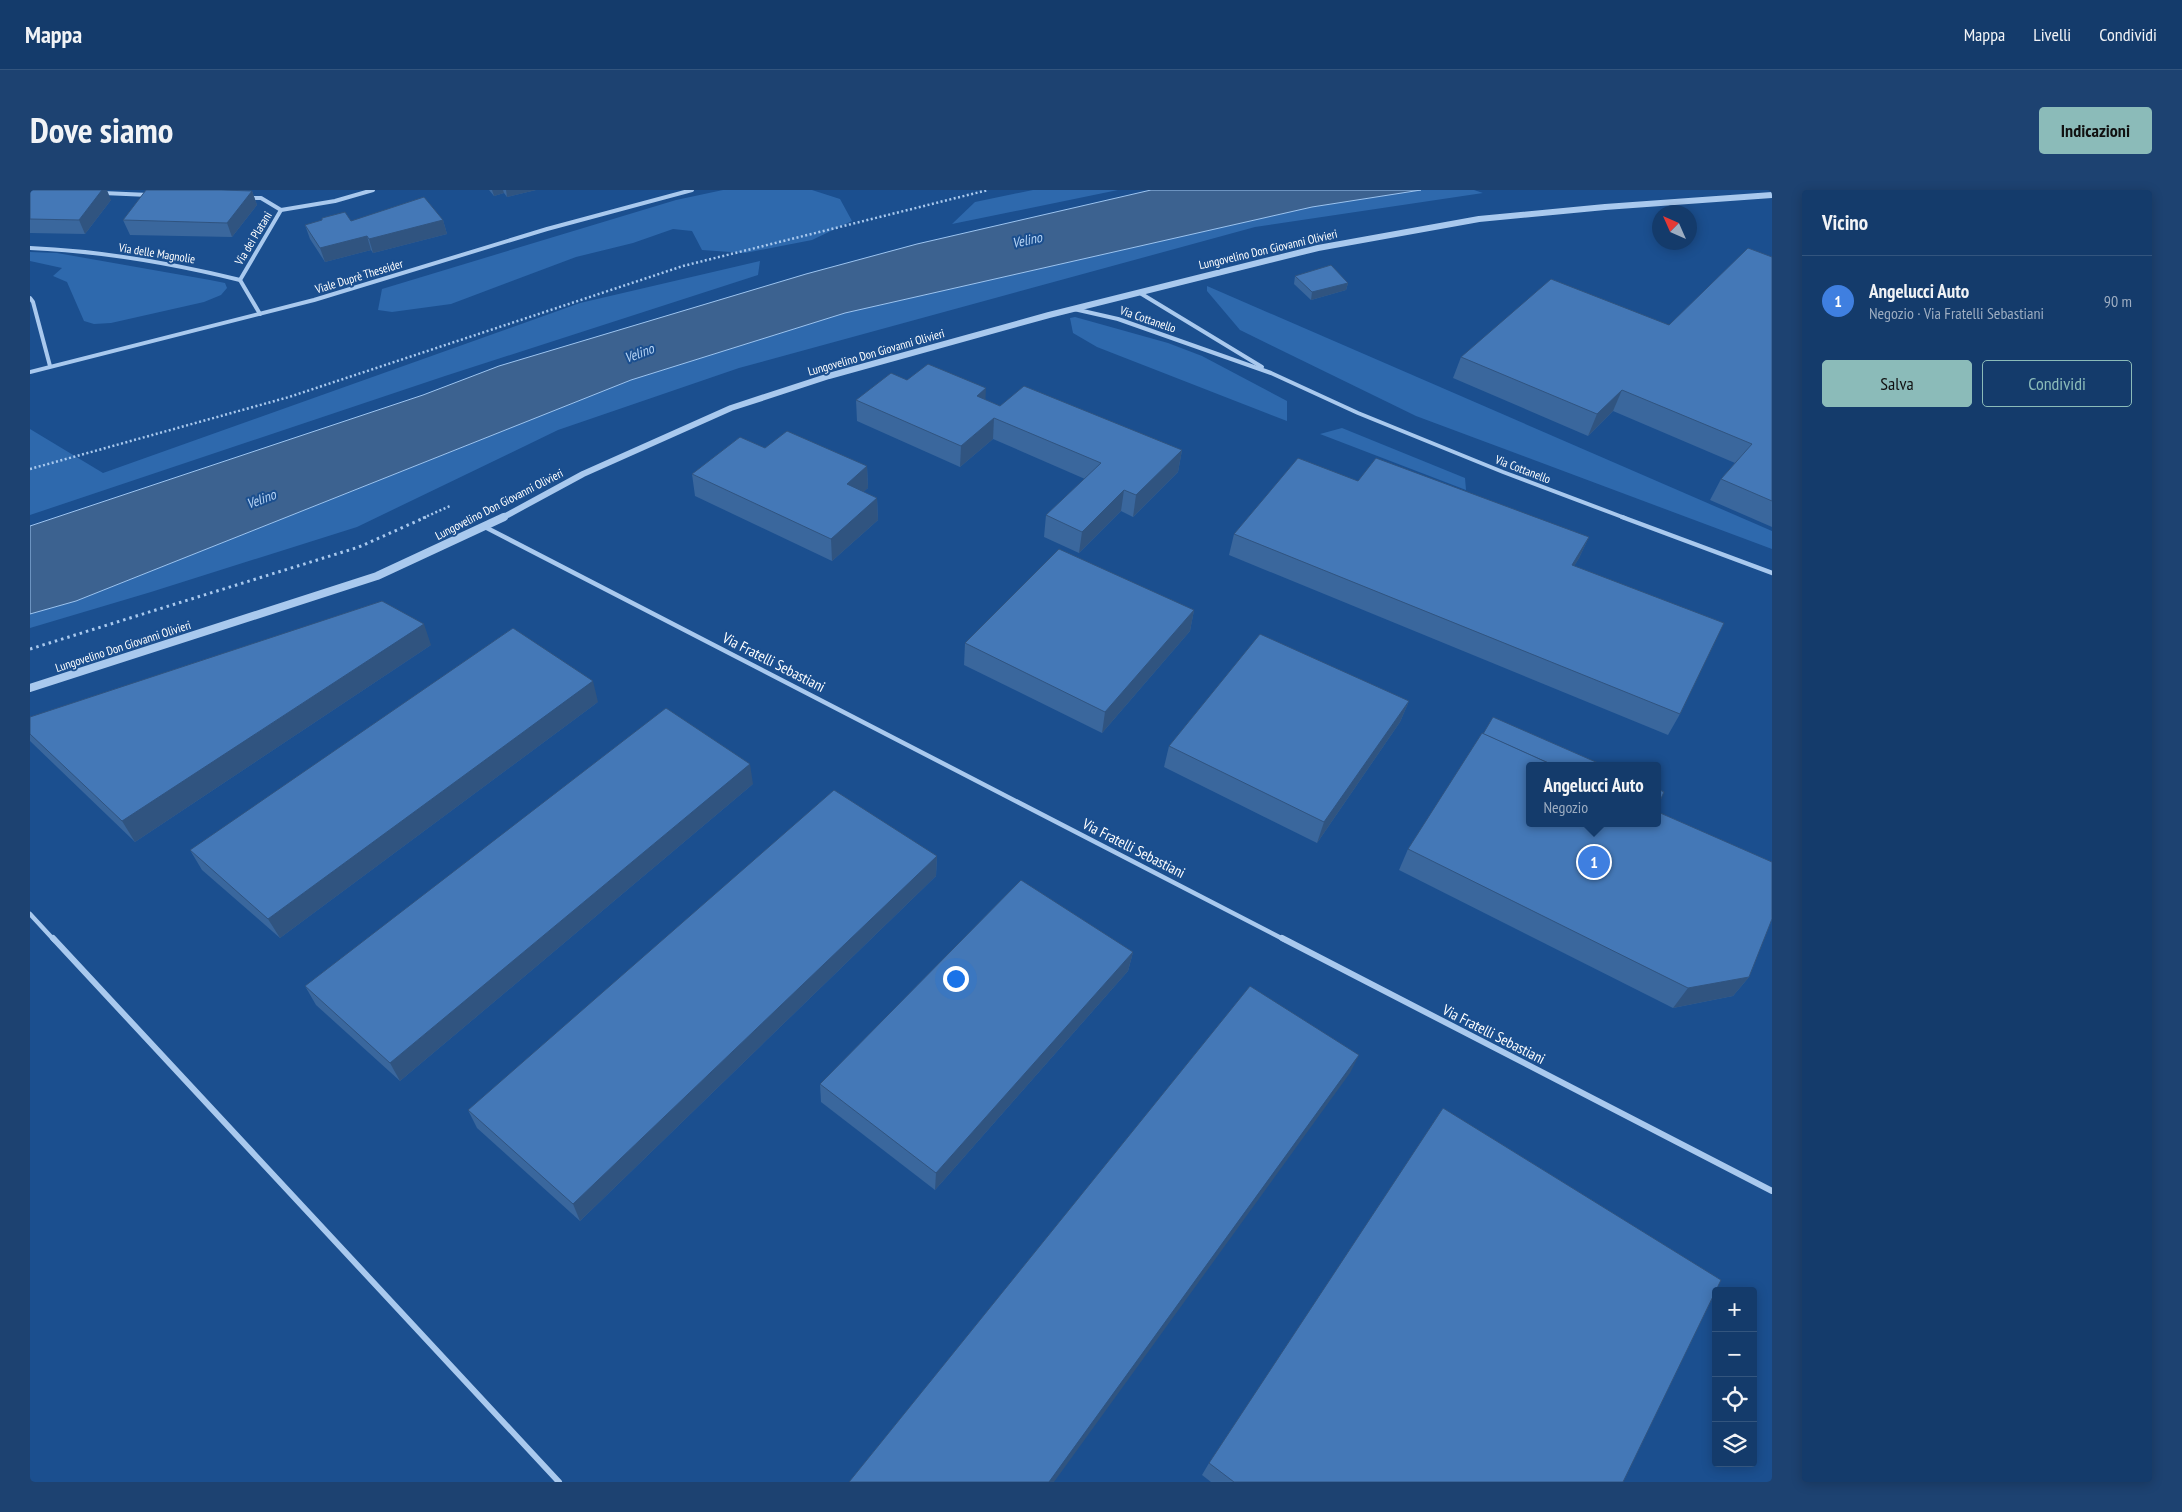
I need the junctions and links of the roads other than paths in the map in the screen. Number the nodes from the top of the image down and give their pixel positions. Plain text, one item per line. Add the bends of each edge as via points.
1 (373, 190) edge
2 (692, 190) edge
3 (97, 193) edge
4 (155, 195) edge
5 (1772, 195) edge
6 (242, 198) edge
7 (282, 210) junction
8 (30, 248) edge
9 (240, 280) junction
10 (1140, 293) junction
11 (30, 298) edge
12 (1073, 309) junction
13 (260, 314) junction
14 (50, 366) junction
15 (30, 372) edge
16 (1271, 372) junction
17 (485, 527) junction
18 (1772, 573) edge
19 (30, 688) edge
20 (30, 914) edge
21 (1772, 1191) edge
22 (558, 1482) edge

1 - 7 street, Via dei Platani via 335,201
2 - 13 street, Viale Duprè Theseider via 547,229
3 - 4 street
5 - 10 street, Lungovelino Don Giovanni Olivieri via 1459,222 1318,248
6 - 7 street via 261,198
7 - 9 street, Via dei Platani
8 - 9 street, Via delle Magnolie via 65,249 196,268
9 - 13 street
10 - 12 street, Lungovelino Don Giovanni Olivieri
10 - 16 street, Via Cottanello
11 - 14 street
12 - 16 street, Via Cottanello via 1118,319
12 - 17 street, Lungovelino Don Giovanni Olivieri via 829,376 731,408 583,474
13 - 14 street, Viale Duprè Theseider
14 - 15 street, Viale Duprè Theseider
16 - 18 street, Via Cottanello via 1358,413 1503,472
17 - 19 street, Lungovelino Don Giovanni Olivieri via 377,576
17 - 21 street, Via Fratelli Sebastiani
20 - 22 street

